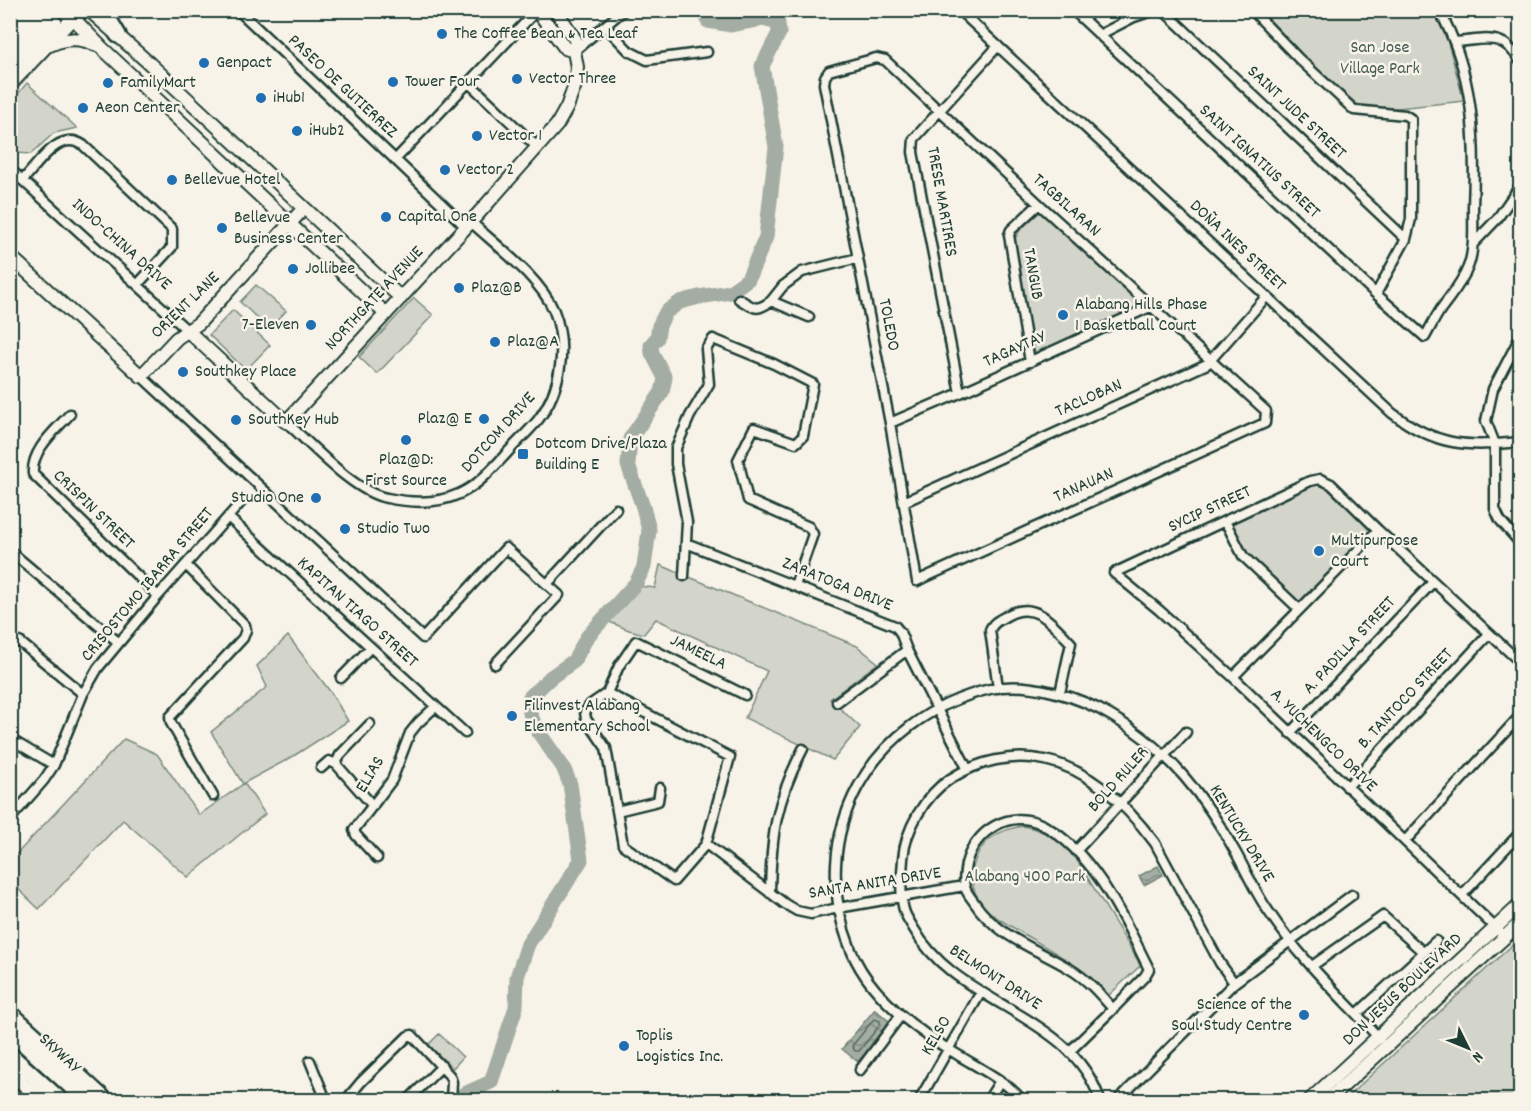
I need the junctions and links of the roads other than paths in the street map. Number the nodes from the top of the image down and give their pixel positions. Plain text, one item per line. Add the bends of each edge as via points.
1 (25, 10) edge
2 (89, 10) edge
3 (103, 10) edge
4 (537, 10) edge
5 (556, 10) edge
6 (624, 10) edge
7 (958, 10) edge
8 (1073, 10) edge
9 (1155, 10) edge
10 (1163, 10) edge
11 (1252, 10) edge
12 (1439, 10) edge
13 (240, 11) edge
14 (73, 13) edge
15 (45, 16) edge
16 (606, 27) junction
17 (14, 32) edge
18 (118, 35) junction
19 (1099, 35) junction
20 (1455, 42) junction
21 (998, 46) junction
22 (43, 48) junction
23 (102, 48) junction
24 (574, 51) junction
25 (10, 52) edge
26 (707, 52) dead end
27 (1521, 60) edge
28 (10, 70) edge
29 (825, 77) joint
30 (468, 82) junction
31 (10, 85) edge
32 (940, 112) junction
33 (537, 147) junction
34 (395, 160) junction
35 (10, 169) edge
36 (22, 180) junction
37 (1521, 186) edge
38 (1039, 204) junction
39 (304, 208) junction
40 (290, 224) junction
41 (469, 224) junction
42 (1407, 239) junction
43 (1473, 244) junction
44 (10, 256) edge
45 (858, 258) junction
46 (138, 284) junction
47 (1376, 294) junction
48 (1266, 297) junction
49 (401, 298) junction
50 (739, 299) dead end
51 (771, 302) junction
52 (1152, 306) junction
53 (386, 314) junction
54 (809, 317) dead end
55 (188, 331) junction
56 (1521, 337) edge
57 (1211, 360) junction
58 (1030, 362) junction
59 (141, 376) junction
60 (960, 393) junction
61 (70, 414) dead end
62 (286, 422) junction
63 (890, 423) junction
64 (1265, 423) joint
65 (1521, 442) edge
66 (1495, 444) junction
67 (243, 500) dead end
68 (904, 502) junction
69 (616, 509) dead end
70 (228, 517) junction
71 (1225, 521) junction
72 (1378, 530) junction
73 (686, 543) junction
74 (1521, 543) edge
75 (10, 551) edge
76 (186, 565) junction
77 (1114, 573) joint
78 (684, 576) dead end
79 (917, 581) joint
80 (1433, 582) junction
81 (547, 584) junction
82 (795, 586) junction
83 (158, 596) junction
84 (1299, 609) junction
85 (1489, 634) junction
86 (10, 638) edge
87 (118, 642) junction
88 (370, 648) junction
89 (907, 650) junction
90 (1521, 663) edge
91 (495, 664) dead end
92 (1233, 677) junction
93 (341, 678) dead end
94 (998, 688) junction
95 (606, 693) junction
96 (1060, 693) junction
97 (83, 694) junction
98 (745, 695) dead end
99 (837, 702) dead end
100 (435, 707) junction
101 (936, 710) junction
102 (1521, 716) edge
103 (370, 724) dead end
104 (1186, 732) dead end
105 (465, 733) dead end
106 (1290, 734) junction
107 (10, 739) edge
108 (803, 749) dead end
109 (1164, 754) junction
110 (336, 764) junction
111 (54, 765) junction
112 (321, 768) dead end
113 (967, 768) junction
114 (1347, 787) junction
115 (660, 788) dead end
116 (213, 796) dead end
117 (1120, 803) junction
118 (373, 806) junction
119 (617, 811) junction
120 (10, 819) edge
121 (1521, 833) edge
122 (1405, 841) junction
123 (706, 844) junction
124 (1076, 851) junction
125 (377, 858) dead end
126 (964, 886) junction
127 (770, 892) junction
128 (1352, 895) dead end
129 (1462, 895) junction
130 (902, 898) junction
131 (1521, 905) edge
132 (838, 908) junction
133 (1521, 923) edge
134 (1501, 932) junction
135 (1290, 941) junction
136 (1436, 941) dead end
137 (1423, 952) junction
138 (1312, 966) junction
139 (1234, 983) junction
140 (981, 992) junction
141 (1113, 1009) junction
142 (10, 1012) edge
143 (1357, 1014) junction
144 (901, 1015) junction
145 (10, 1031) edge
146 (10, 1036) edge
147 (1383, 1042) junction
148 (10, 1044) edge
149 (948, 1050) junction
150 (1070, 1051) junction
151 (10, 1055) edge
152 (310, 1061) dead end
153 (10, 1066) edge
154 (442, 1066) junction
155 (860, 1070) dead end
156 (10, 1073) edge
157 (1347, 1075) junction
158 (1000, 1081) junction
159 (921, 1097) dead end
160 (41, 1101) edge
161 (48, 1101) edge
162 (60, 1101) edge
163 (72, 1101) edge
164 (81, 1101) edge
165 (86, 1101) edge
166 (106, 1101) edge
167 (326, 1101) edge
168 (346, 1101) edge
169 (408, 1101) edge
170 (451, 1101) edge
171 (988, 1101) edge
172 (1022, 1101) edge
173 (1100, 1101) edge
174 (1118, 1101) edge
175 (1310, 1101) edge
176 (1328, 1101) edge

1 - 17 highway
2 - 18 street
3 - 18 highway
4 - 24 street via 565,48
4 - 30 street, PASEO DE GUTIERREZ
5 - 24 street, NORTHGATE AVENUE via 576,41
6 - 16 street
7 - 21 street, DOÑA INES STREET
8 - 19 street, SAINT IGNATIUS STREET
9 - 19 street
10 - 42 street, SAINT JUDE STREET
11 - 42 street via 1354,110 1411,119 1411,219
12 - 20 street
13 - 34 street, PASEO DE GUTIERREZ
14 - 22 street
14 - 23 street
15 - 17 main road
15 - 25 highway
15 - 28 highway
16 - 24 street
16 - 26 street via 629,51 647,60
18 - 39 street
19 - 47 street, SAINT IGNATIUS STREET
20 - 27 street via 1497,39 1513,48
20 - 43 street via 1472,109
21 - 32 street, TRESE MARTIRES
21 - 48 street, DOÑA INES STREET
22 - 23 street via 72,38
22 - 31 street
23 - 40 street
24 - 33 street, NORTHGATE AVENUE via 575,85 567,107
29 - 32 street, TAGBILARAN via 829,71 880,58
29 - 45 street, TOLEDO
30 - 33 street
30 - 34 street, PASEO DE GUTIERREZ
32 - 38 street, TAGBILARAN
32 - 60 street, TRESE MARTIRES via 914,139 913,152
33 - 41 street, NORTHGATE AVENUE
34 - 41 street, PASEO DE GUTIERREZ
35 - 36 street, INDO-CHINA DRIVE
36 - 46 street, INDO-CHINA DRIVE
36 - 46 street via 58,143 76,140 83,145 172,229 172,246
37 - 43 street
38 - 52 street, TAGBILARAN
38 - 58 street, TANGUB via 1009,235
39 - 40 street, ORIENT LANE
39 - 49 street
40 - 53 street
40 - 55 street, ORIENT LANE
41 - 49 street, NORTHGATE AVENUE
41 - 62 street, DOTCOM DRIVE via 535,282 555,315 560,371 552,399 538,419 476,485 457,495 421,502 385,498 357,485
42 - 47 street
43 - 47 street, SAINT IGNATIUS STREET via 1458,288 1425,337
44 - 59 street
45 - 51 street via 802,272 783,286
45 - 63 street, TOLEDO
46 - 55 street, INDO-CHINA DRIVE
48 - 57 street, TACLOBAN
48 - 66 street, DOÑA INES STREET via 1410,426 1455,444
49 - 53 street, NORTHGATE AVENUE
50 - 51 street via 755,309
51 - 54 street
52 - 57 street, TAGBILARAN
52 - 58 street, TAGAYTAY
53 - 62 street, NORTHGATE AVENUE
55 - 59 street, ORIENT LANE
55 - 62 street, INDO-CHINA DRIVE
56 - 66 street via 1493,388 1486,421
57 - 64 street, TAGBILARAN via 1266,411
57 - 68 street, TACLOBAN
58 - 60 street, TAGAYTAY
59 - 81 street via 423,638 506,548
60 - 63 street, TAGAYTAY
61 - 83 street, CRISPIN STREET via 37,452 33,474
63 - 68 street, TOLEDO
64 - 79 street, TANAUAN
65 - 66 street, DOÑA INES STREET
66 - 74 street via 1495,509
67 - 70 street, CRISOSTOMO IBARRA STREET
68 - 79 street, TOLEDO
69 - 81 street
70 - 76 street, CRISOSTOMO IBARRA STREET
70 - 88 street, KAPITAN TIAGO STREET
71 - 72 street, SYCIP STREET via 1320,479 1331,484
71 - 77 street, SYCIP STREET
71 - 84 street via 1243,556
72 - 80 street
72 - 84 street
73 - 78 street
73 - 82 street, ZARATOGA DRIVE
73 - 82 street via 687,522 676,448 709,384 706,349 713,339 813,384 803,436 796,443 754,428 738,460 748,500 810,527 813,534
75 - 87 street
76 - 83 street, CRISOSTOMO IBARRA STREET
76 - 116 street via 246,630 239,643 170,717
77 - 92 street, A. YUCHENGCO DRIVE
80 - 85 street
80 - 106 street, A. PADILLA STREET
81 - 91 street via 558,595
82 - 89 street, ZARATOGA DRIVE via 895,626
83 - 87 street, CRISOSTOMO IBARRA STREET
84 - 92 street
85 - 90 street
85 - 114 street, B. TANTOCO STREET
86 - 97 street
87 - 97 street, CRISOSTOMO IBARRA STREET via 90,678
88 - 93 street
88 - 100 street, KAPITAN TIAGO STREET
89 - 99 street
89 - 101 street, ZARATOGA DRIVE
92 - 106 street, A. YUCHENGCO DRIVE
94 - 96 street, KENTUCKY DRIVE via 1039,688
94 - 96 street via 990,630 997,621 1024,609 1040,614 1071,643
94 - 101 street, KENTUCKY DRIVE
95 - 98 street, JAMEELA via 636,641
95 - 119 street via 585,712 606,748
95 - 123 street via 730,757
96 - 109 street, KENTUCKY DRIVE via 1112,716
97 - 111 street, CRISOSTOMO IBARRA STREET
100 - 105 street, KAPITAN TIAGO STREET
100 - 118 street, ELIAS via 410,733 392,780
101 - 113 street, ZARATOGA DRIVE
101 - 132 street, KENTUCKY DRIVE via 901,734 873,762 854,791 837,846
102 - 122 street
103 - 110 street
104 - 109 street, BOLD RULER
106 - 114 street, A. YUCHENGCO DRIVE
107 - 111 street
108 - 127 street via 775,821
109 - 117 street, BOLD RULER
109 - 135 street, KENTUCKY DRIVE via 1200,795 1268,912
110 - 112 street via 328,761
110 - 118 street
111 - 120 street, CRISOSTOMO IBARRA STREET
113 - 117 street, BELMONT DRIVE via 1028,757 1054,762 1082,775
113 - 130 street, BELMONT DRIVE via 930,797 914,822 904,850
114 - 122 street, A. YUCHENGCO DRIVE
115 - 119 street via 657,801
117 - 124 street, BOLD RULER
117 - 139 street, BELMONT DRIVE via 1155,843
118 - 125 street, ELIAS via 354,832
119 - 123 street via 623,845 674,881
121 - 129 street
122 - 129 street, A. YUCHENGCO DRIVE
123 - 127 street, SANTA ANITA DRIVE
124 - 126 street via 1041,824 1023,819 1001,822 981,834 969,850
124 - 141 street via 1106,887 1149,969
126 - 130 street, SANTA ANITA DRIVE
126 - 141 street via 991,924 1072,970
127 - 132 street, SANTA ANITA DRIVE via 797,911 812,914
128 - 135 street
129 - 134 street, A. YUCHENGCO DRIVE
130 - 132 street, SANTA ANITA DRIVE
130 - 140 street, BELMONT DRIVE via 905,913 934,957
131 - 134 street, DON JESUS BOULEVARD
132 - 144 street, KENTUCKY DRIVE via 852,954 874,987
133 - 134 street, DON JESUS BOULEVARD
134 - 147 street, DON JESUS BOULEVARD
135 - 138 street, KENTUCKY DRIVE
135 - 139 street
136 - 137 street
137 - 138 street via 1383,916
137 - 143 street
138 - 143 street, KENTUCKY DRIVE
139 - 174 street
140 - 149 street, KELSO
140 - 150 street, BELMONT DRIVE via 1036,1024
141 - 150 street
142 - 166 highway
143 - 147 street, KENTUCKY DRIVE
144 - 149 street, KENTUCKY DRIVE
144 - 155 street
145 - 165 highway
146 - 164 highway, SKYWAY
147 - 157 street, DON JESUS BOULEVARD
148 - 163 highway, SKYWAY
149 - 158 street, KENTUCKY DRIVE
149 - 159 street, KELSO
150 - 173 street, BELMONT DRIVE
151 - 162 highway
152 - 167 street
153 - 161 highway
154 - 168 street via 415,1036 408,1036
154 - 169 street
154 - 170 street via 452,1082
156 - 160 street
157 - 175 street, DON JESUS BOULEVARD
157 - 176 street, DON JESUS BOULEVARD
158 - 171 street
158 - 172 street, KENTUCKY DRIVE

